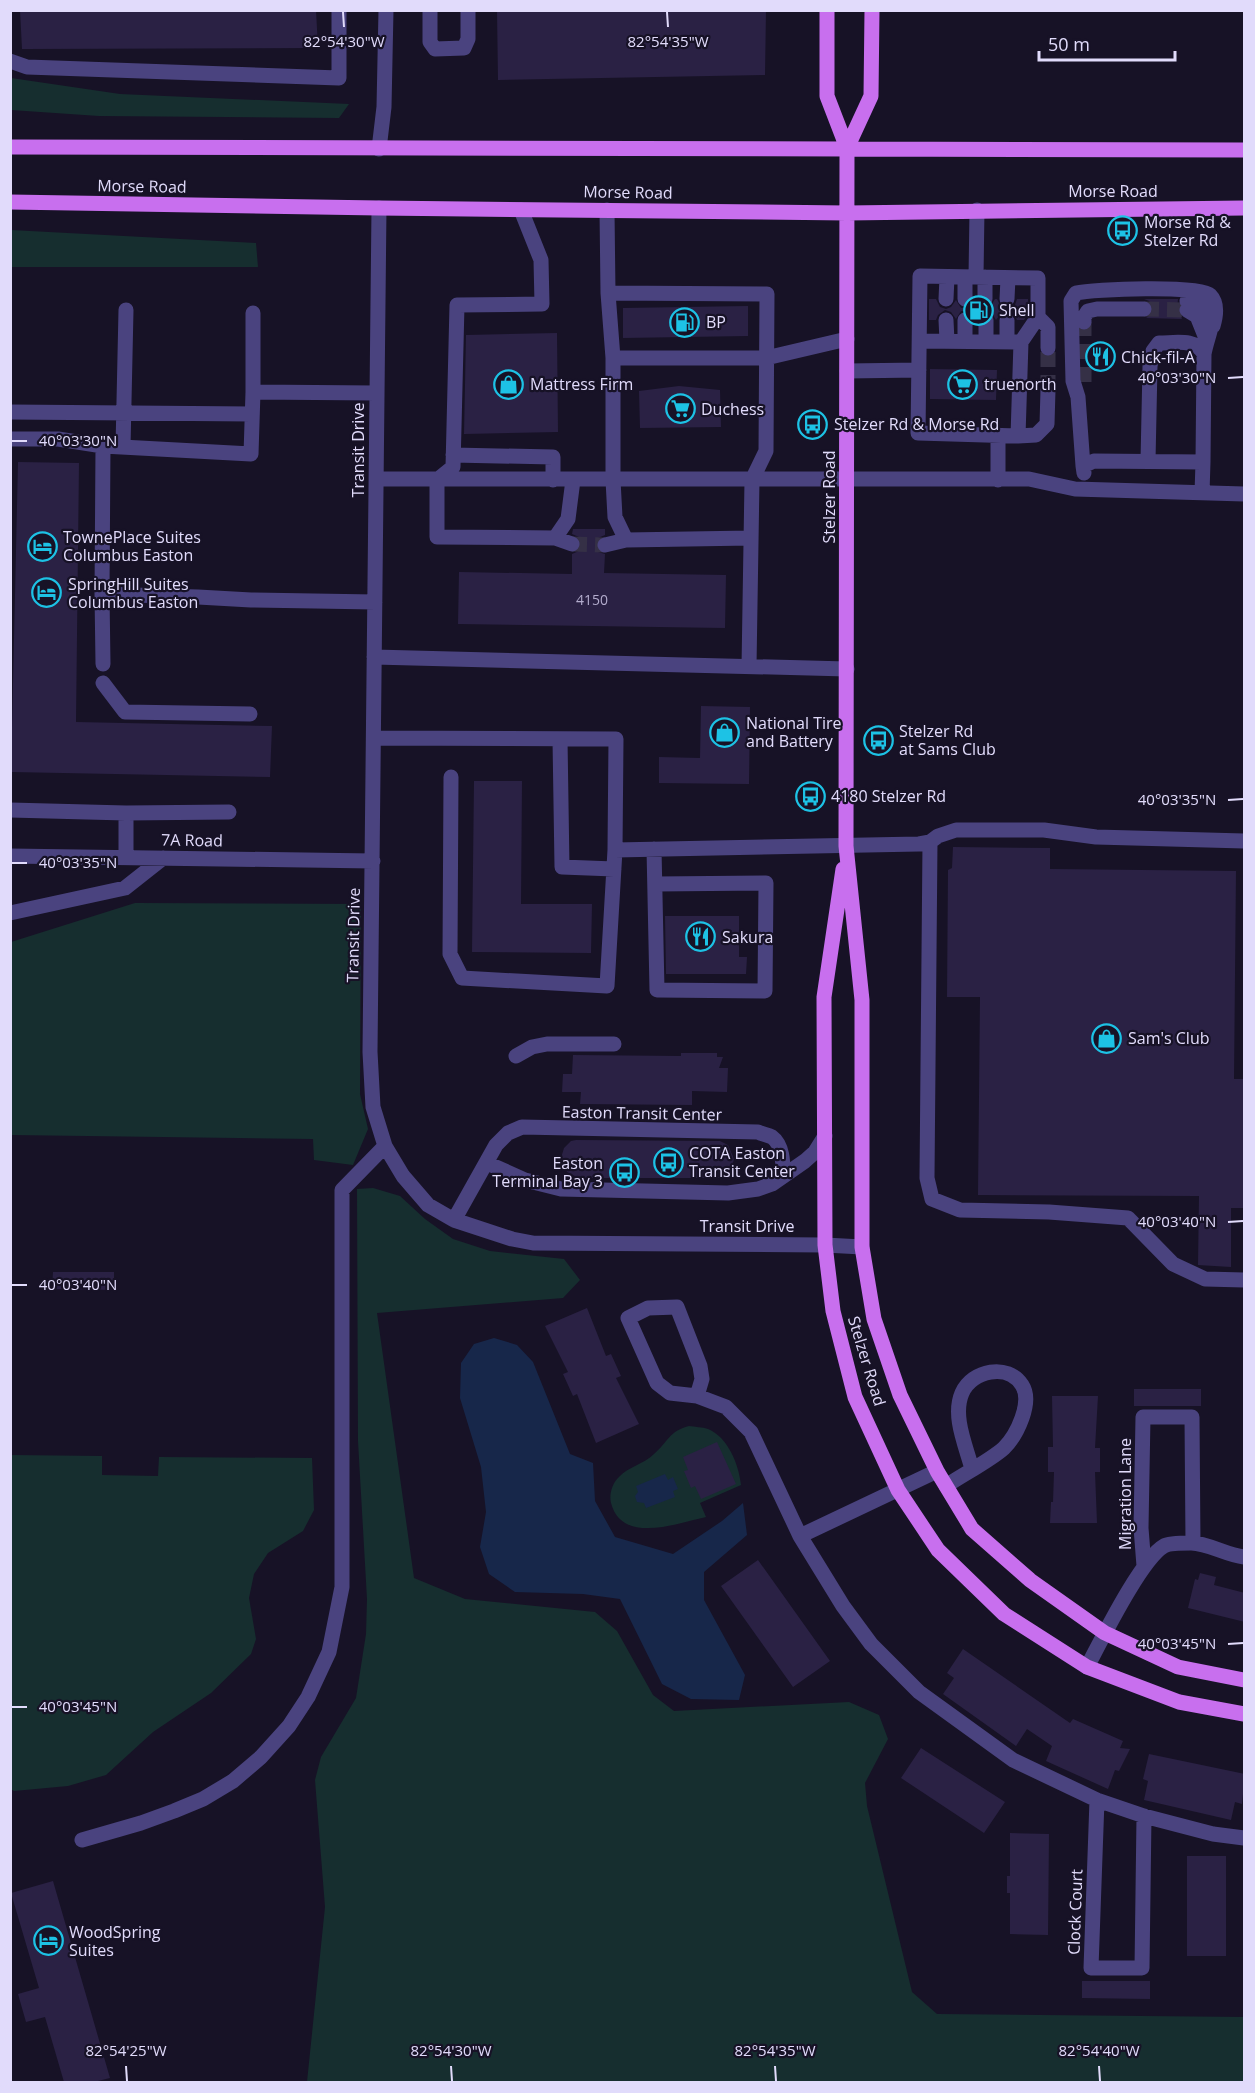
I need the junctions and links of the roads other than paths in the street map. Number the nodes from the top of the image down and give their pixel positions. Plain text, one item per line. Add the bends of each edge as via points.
1 (339, 10) edge
2 (386, 10) edge
3 (430, 10) edge
4 (468, 10) edge
5 (827, 10) edge
6 (872, 10) edge
7 (10, 61) edge
8 (10, 147) edge
9 (847, 148) junction
10 (379, 149) junction
11 (1245, 150) edge
12 (10, 202) edge
13 (378, 208) junction
14 (1245, 208) edge
15 (521, 210) junction
16 (607, 210) junction
17 (977, 210) junction
18 (847, 213) junction
19 (947, 277) junction
20 (975, 277) junction
21 (1008, 278) junction
22 (608, 293) junction
23 (946, 299) dead end
24 (965, 299) dead end
25 (985, 299) dead end
26 (1007, 299) dead end
27 (1144, 305) tunnel mouth
28 (126, 310) dead end
29 (253, 313) dead end
30 (1038, 317) junction
31 (1086, 317) dead end
32 (946, 320) dead end
33 (965, 320) dead end
34 (986, 320) dead end
35 (1007, 320) dead end
36 (1213, 326) junction
37 (847, 339) junction
38 (920, 341) junction
39 (946, 341) junction
40 (965, 341) junction
41 (986, 341) junction
42 (1014, 342) junction
43 (1205, 347) junction
44 (1048, 348) tunnel mouth
45 (613, 358) junction
46 (766, 358) junction
47 (919, 370) junction
48 (847, 371) junction
49 (1084, 381) tunnel mouth
50 (1048, 390) tunnel mouth
51 (253, 392) junction
52 (376, 393) junction
53 (1078, 397) junction
54 (10, 412) edge
55 (123, 412) junction
56 (252, 414) junction
57 (998, 435) junction
58 (1018, 436) junction
59 (10, 439) edge
60 (103, 446) junction
61 (123, 447) junction
62 (453, 455) junction
63 (1148, 461) junction
64 (1203, 462) junction
65 (1083, 466) junction
66 (376, 479) junction
67 (437, 480) junction
68 (553, 480) junction
69 (573, 480) junction
70 (613, 480) junction
71 (752, 480) junction
72 (847, 480) junction
73 (998, 480) junction
74 (1085, 489) junction
75 (1202, 493) junction
76 (1245, 494) edge
77 (555, 538) junction
78 (751, 538) junction
79 (626, 540) junction
80 (572, 544) tunnel mouth
81 (605, 545) tunnel mouth
82 (102, 594) junction
83 (375, 602) junction
84 (375, 657) junction
85 (103, 664) dead end
86 (750, 667) junction
87 (846, 669) junction
88 (103, 683) dead end
89 (250, 714) dead end
90 (374, 738) junction
91 (560, 739) junction
92 (451, 777) dead end
93 (10, 810) edge
94 (229, 812) dead end
95 (126, 813) junction
96 (1245, 841) edge
97 (930, 842) junction
98 (846, 846) junction
99 (654, 849) junction
100 (615, 850) junction
101 (10, 856) edge
102 (126, 857) junction
103 (163, 858) junction
104 (373, 861) junction
105 (614, 869) junction
106 (656, 884) junction
107 (10, 913) edge
108 (614, 1044) dead end
109 (516, 1056) dead end
110 (825, 1136) junction
111 (385, 1146) junction
112 (487, 1163) junction
113 (783, 1174) junction
114 (454, 1220) junction
115 (825, 1245) junction
116 (862, 1247) junction
117 (1245, 1280) edge
118 (697, 1396) junction
119 (972, 1469) junction
120 (937, 1471) junction
121 (946, 1486) junction
122 (898, 1490) junction
123 (800, 1536) junction
124 (1193, 1543) junction
125 (1245, 1557) edge
126 (1144, 1566) junction
127 (1105, 1634) junction
128 (1088, 1667) junction
129 (1245, 1680) edge
130 (1245, 1714) edge
131 (1097, 1800) junction
132 (1144, 1816) junction
133 (1245, 1838) edge
134 (82, 1840) dead end

1 - 7 street via 339,78 27,67
2 - 10 street
3 - 4 street via 430,42 435,49 464,48 468,39
5 - 9 main road, Stelzer Road via 826,96
6 - 9 main road, Stelzer Road via 871,96
8 - 10 main road
9 - 10 main road
9 - 11 main road
9 - 18 main road, Stelzer Road
12 - 13 main road, Morse Road
13 - 15 main road, Morse Road
13 - 52 street, Transit Drive
14 - 17 main road, Morse Road
15 - 16 main road, Morse Road
15 - 62 street via 541,260 542,304 457,305
16 - 18 main road, Morse Road
16 - 22 street
17 - 18 main road, Morse Road
17 - 20 street
18 - 37 main road, Stelzer Road
19 - 20 street
19 - 23 street
19 - 38 street via 920,276
20 - 21 street
20 - 24 street
20 - 25 street
21 - 26 street
21 - 30 street via 1038,278
22 - 45 street
22 - 46 street via 767,294
27 - 31 street via 1096,301
28 - 55 street
29 - 51 street
30 - 42 street
30 - 44 street via 1048,327
32 - 39 street
33 - 40 street
34 - 41 street
35 - 42 street
36 - 43 street
36 - 43 street via 1205,308 1199,304 1187,306 1197,316
36 - 53 street via 1215,306 1212,296 1205,291 1088,290 1076,294 1071,301 1073,381
37 - 46 street
37 - 48 main road, Stelzer Road
38 - 39 street
38 - 47 street
39 - 40 street
40 - 41 street
41 - 42 street
42 - 58 street
43 - 63 street via 1194,343 1159,343 1153,351 1149,366
43 - 64 street
45 - 46 street
45 - 70 street
46 - 71 street via 766,451
47 - 48 street
47 - 57 street via 918,433
48 - 72 main road, Stelzer Road
49 - 53 street
50 - 58 street via 1047,424 1036,435
51 - 52 street
51 - 56 street
52 - 66 street, Transit Drive
53 - 65 street
54 - 55 street
55 - 56 street
55 - 61 street
56 - 61 street via 251,454
57 - 58 street
57 - 73 street
59 - 60 street via 58,439
60 - 61 street
60 - 82 street
62 - 67 street via 453,466
62 - 68 street via 553,457
63 - 64 street
63 - 65 street via 1095,460
64 - 75 street
65 - 74 street
66 - 67 street
66 - 83 street, Transit Drive
67 - 68 street
67 - 77 street via 437,537
68 - 69 street
69 - 70 street
69 - 77 street via 568,519
70 - 71 street
70 - 79 street via 615,517
71 - 72 street
71 - 78 street
72 - 73 street
72 - 87 main road, Stelzer Road
73 - 74 street via 1029,479
74 - 75 street
75 - 76 street
77 - 80 street
78 - 79 street
78 - 86 street
79 - 81 street
82 - 83 street
82 - 85 street
83 - 84 street, Transit Drive
84 - 86 street
84 - 90 street, Transit Drive
86 - 87 street
87 - 98 main road, Stelzer Road
88 - 89 street via 125,712
90 - 91 street
90 - 104 street, Transit Drive
91 - 100 street via 616,739
91 - 105 street via 562,867
92 - 105 street via 450,954 462,978 606,986
93 - 95 street
94 - 95 street
95 - 102 street
96 - 97 street via 1096,837 1044,830 956,830
97 - 98 street
97 - 117 street via 927,1178 932,1199 960,1210 1128,1218 1173,1264 1205,1279
98 - 99 street
98 - 110 main road, Stelzer Road via 824,997
98 - 116 main road, Stelzer Road via 862,1000
99 - 100 street
99 - 106 street
100 - 105 street
101 - 102 street, 7A Road
102 - 103 street, 7A Road
103 - 104 street, 7A Road
103 - 107 street via 125,888
104 - 111 street, Transit Drive via 369,1052 373,1107
106 - 106 street via 657,990 765,991 766,883
108 - 109 street via 547,1044
110 - 113 street via 815,1152
110 - 115 main road, Stelzer Road
111 - 114 street, Transit Drive via 403,1176 428,1205
111 - 134 street via 342,1190 342,1587 329,1652 289,1726 233,1781 174,1811
112 - 113 street via 525,1180 561,1189 728,1193 758,1190
112 - 113 street, Easton Transit Center via 496,1145 508,1133 522,1127 758,1132 778,1144
112 - 114 street, Easton Transit Center
114 - 115 street, Transit Drive via 533,1243
115 - 116 street, Transit Drive
115 - 122 main road, Stelzer Road via 833,1311 855,1397
116 - 120 main road, Stelzer Road via 874,1319 900,1395
118 - 118 street via 670,1393 657,1383 628,1318 648,1308 677,1307 700,1366 702,1379
118 - 123 street via 726,1407 751,1432
119 - 119 street via 1004,1448 1022,1422 1026,1396 1022,1385 1008,1373 987,1372 974,1378 962,1393 958,1419
119 - 121 street
120 - 121 main road, Stelzer Road
120 - 122 street
121 - 127 main road, Stelzer Road via 972,1529 1030,1580
122 - 123 street
122 - 128 main road, Stelzer Road via 938,1550 1004,1614
123 - 131 street via 871,1644 919,1692 1013,1760
124 - 125 street, Migration Lane
124 - 126 street, Migration Lane via 1164,1546
124 - 126 street, Migration Lane via 1192,1417 1143,1417
126 - 127 street, Migration Lane
127 - 128 street, Migration Lane
127 - 129 main road, Stelzer Road via 1178,1667
128 - 130 main road, Stelzer Road via 1179,1702
131 - 132 street
131 - 132 street, Clock Court via 1091,1968 1142,1968
132 - 133 street

